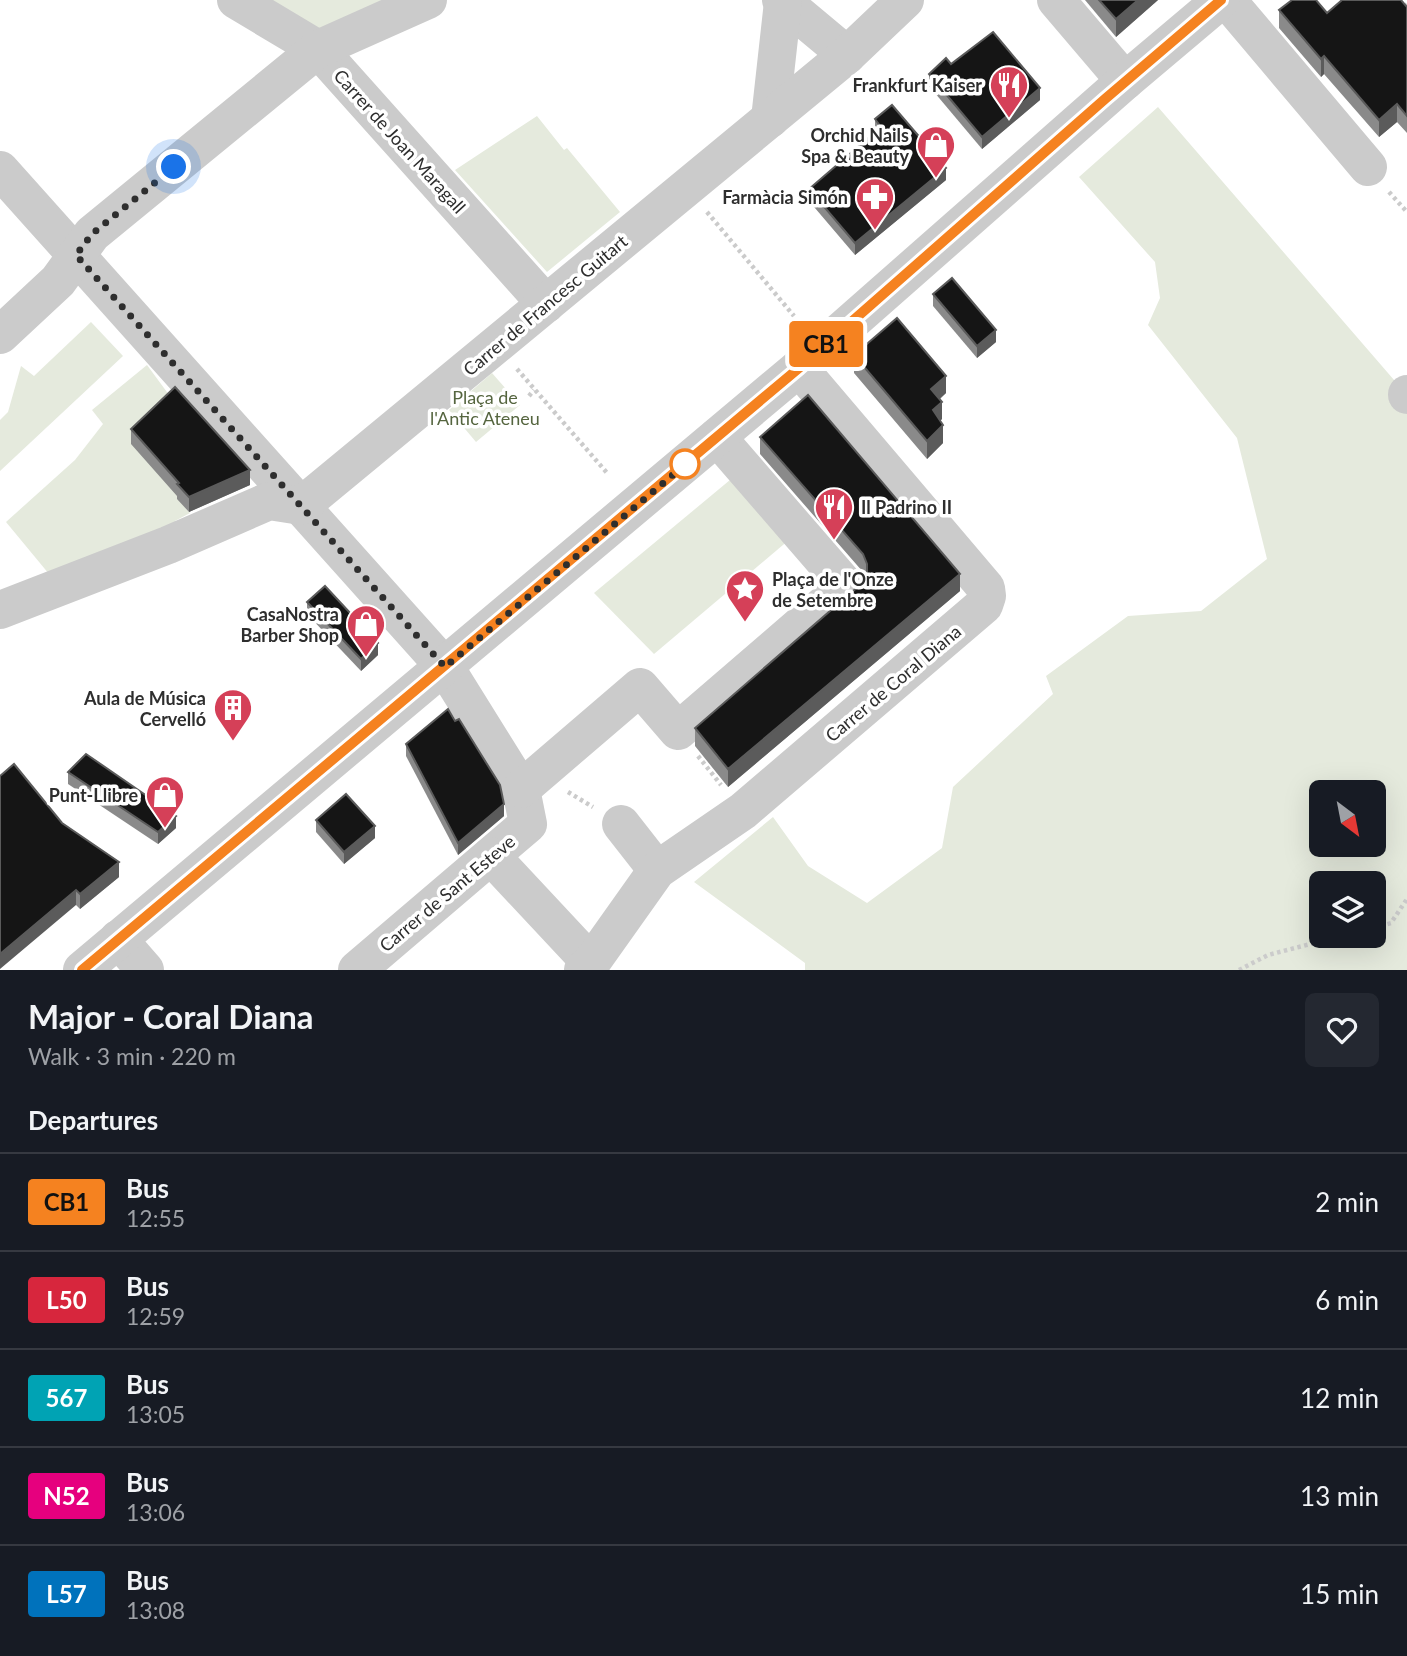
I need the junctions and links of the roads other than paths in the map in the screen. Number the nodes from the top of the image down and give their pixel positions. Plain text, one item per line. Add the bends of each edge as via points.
1 (236, 0) edge
2 (428, 0) edge
3 (905, 0) edge
4 (1056, 0) edge
5 (1221, 0) edge
6 (1227, 0) edge
7 (782, 1) edge
8 (318, 50) junction
9 (847, 55) junction
10 (1125, 82) junction
11 (770, 119) junction
12 (1368, 167) dead end
13 (0, 170) edge
14 (76, 255) junction
15 (546, 304) junction
16 (0, 335) edge
17 (799, 368) junction
18 (717, 437) junction
19 (301, 506) junction
20 (0, 610) edge
21 (445, 667) junction
22 (531, 782) junction
23 (621, 824) road end
24 (491, 856) junction
25 (657, 870) junction
26 (118, 939) junction
27 (587, 967) edge
28 (82, 970) edge
29 (145, 970) edge
30 (357, 970) edge

1 - 8 street, Carrer de Joan Maragall
2 - 8 street
3 - 9 street, Carrer de Francesc Guitart
4 - 10 street
5 - 10 street
6 - 12 street
7 - 9 street
7 - 11 street
8 - 14 street via 92,234
8 - 15 street, Carrer de Joan Maragall
9 - 11 street, Carrer de Francesc Guitart
10 - 17 street
11 - 15 street, Carrer de Francesc Guitart
13 - 14 street, Carrer de Sant Esteve
14 - 16 street via 58,281
14 - 19 street, Carrer de Sant Esteve
15 - 19 street, Carrer de Francesc Guitart
17 - 18 street
17 - 25 street, Carrer de Coral Diana via 986,588 987,596 984,606 743,811
18 - 21 street
18 - 22 street via 846,586 678,731 640,687
19 - 20 street via 269,501
19 - 21 street, Carrer de Sant Esteve
21 - 22 street, Carrer de Sant Esteve
21 - 26 street
22 - 24 street, Carrer de Sant Esteve via 528,824
23 - 25 street
24 - 27 street
24 - 30 street, Carrer de Sant Esteve
25 - 27 street, Carrer de Coral Diana
26 - 28 street
26 - 29 street

